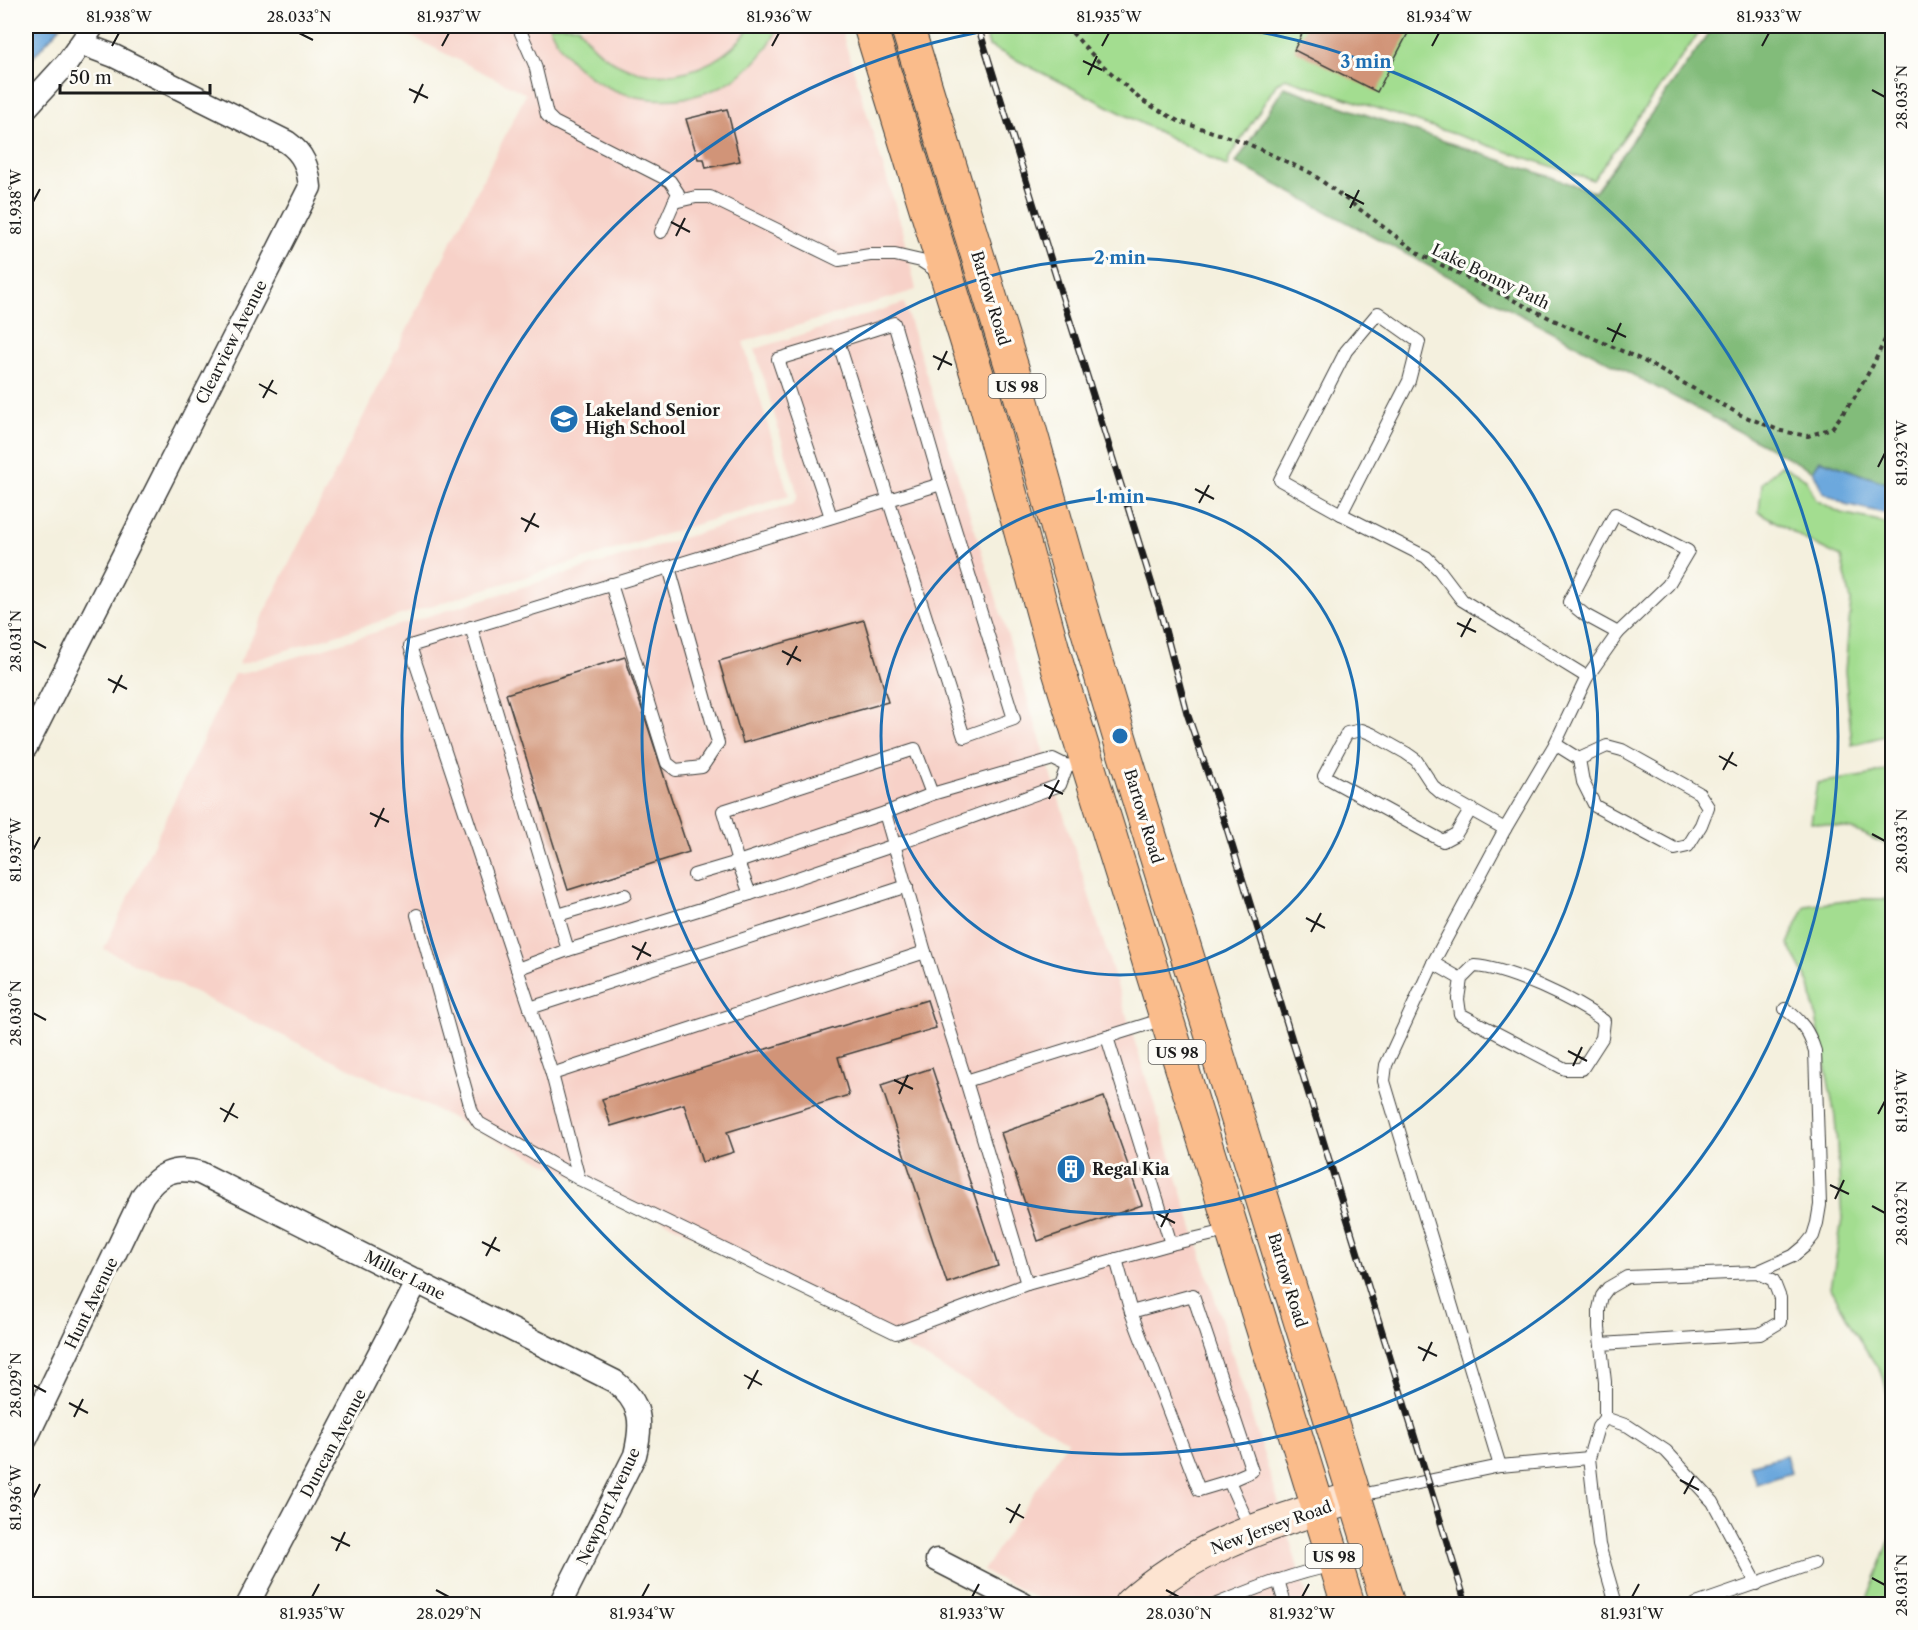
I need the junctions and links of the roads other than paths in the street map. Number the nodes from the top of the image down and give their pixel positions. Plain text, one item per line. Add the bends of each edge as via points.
1 (518, 26) edge
2 (870, 26) edge
3 (907, 26) edge
4 (87, 35) edge
5 (26, 108) edge
6 (674, 202) junction
7 (661, 232) dead end
8 (948, 280) junction
9 (838, 341) junction
10 (941, 484) junction
11 (888, 500) junction
12 (1341, 514) junction
13 (831, 517) junction
14 (669, 567) junction
15 (611, 584) junction
16 (471, 627) junction
17 (1618, 633) junction
18 (1587, 677) junction
19 (1555, 744) junction
20 (26, 747) edge
21 (1123, 748) junction
22 (1580, 759) junction
23 (1077, 764) junction
24 (932, 794) junction
25 (1471, 809) junction
26 (885, 813) junction
27 (1505, 829) junction
28 (895, 845) junction
29 (738, 862) junction
30 (694, 875) dead end
31 (906, 886) junction
32 (750, 894) junction
33 (625, 895) dead end
34 (417, 915) dead end
35 (558, 915) junction
36 (568, 950) junction
37 (925, 952) junction
38 (1433, 963) junction
39 (517, 969) junction
40 (1461, 979) junction
41 (530, 1008) junction
42 (1785, 1009) dead end
43 (1166, 1018) junction
44 (1107, 1037) junction
45 (552, 1074) junction
46 (966, 1081) junction
47 (165, 1174) joint
48 (579, 1179) junction
49 (1232, 1229) junction
50 (1171, 1244) junction
51 (1116, 1259) junction
52 (1758, 1272) junction
53 (417, 1281) junction
54 (1027, 1284) junction
55 (1131, 1312) junction
56 (1601, 1344) junction
57 (635, 1405) joint
58 (1605, 1418) junction
59 (26, 1439) edge
60 (1589, 1458) junction
61 (1500, 1466) junction
62 (1229, 1481) junction
63 (1355, 1497) junction
64 (1319, 1508) junction
65 (1252, 1531) junction
66 (937, 1560) dead end
67 (1814, 1563) dead end
68 (1336, 1565) junction
69 (1278, 1580) junction
70 (1757, 1584) junction
71 (1140, 1602) edge
72 (248, 1605) edge
73 (560, 1605) edge
74 (1023, 1605) edge
75 (1217, 1605) edge
76 (1285, 1605) edge
77 (1348, 1605) edge
78 (1388, 1605) edge
79 (1616, 1605) edge
80 (1696, 1605) edge

1 - 6 lane via 535,65 546,116 670,181 678,193
2 - 8 main road, US 98
3 - 21 main road, Bartow Road / US 98
4 - 5 street
4 - 20 street, Clearview Avenue via 114,56 287,142 298,150 308,168 310,187
6 - 7 lane
6 - 8 lane via 710,197 839,261 895,255 921,261
8 - 23 main road, US 98 via 1032,576
9 - 10 lane via 894,323
9 - 11 lane
9 - 13 lane via 778,359
10 - 11 lane
10 - 11 lane via 1014,720 963,737
11 - 13 lane
12 - 12 lane via 1280,480 1346,351 1378,313 1419,342 1409,381
12 - 18 lane via 1426,557 1462,600
13 - 14 lane
14 - 15 lane
14 - 15 lane via 718,743 702,767 676,770 667,763
15 - 16 lane
16 - 35 lane
16 - 39 lane via 410,646
17 - 17 lane via 1668,585 1688,551 1616,514 1569,602
17 - 18 lane
18 - 19 lane
19 - 22 lane
19 - 27 lane
21 - 23 street
21 - 63 main road, Bartow Road / US 98
22 - 22 lane via 1583,782 1594,806 1675,849 1688,846 1708,807 1699,793 1622,750 1607,746
23 - 24 lane via 1053,759
23 - 28 lane via 1060,785
23 - 43 main road, US 98
24 - 26 lane
24 - 29 lane via 915,749 723,811
25 - 25 lane via 1456,834 1443,841 1324,776 1347,733 1362,730 1416,760 1432,786
25 - 27 lane
26 - 28 lane
26 - 29 lane
27 - 38 lane
28 - 31 lane
28 - 32 lane
29 - 30 lane
29 - 32 lane
31 - 37 lane
31 - 41 lane
32 - 36 lane
33 - 35 lane
34 - 48 lane via 472,1112 479,1123
35 - 36 lane
36 - 39 lane
37 - 45 lane
37 - 46 lane
38 - 40 lane
38 - 61 lane via 1386,1065 1384,1081
39 - 41 lane
40 - 40 lane via 1460,1014 1564,1068 1582,1069 1602,1038 1604,1021 1581,1005 1501,971 1474,966
41 - 45 lane
42 - 52 lane via 1804,1025 1815,1051 1820,1204 1813,1236 1805,1246
43 - 44 lane
43 - 49 main road, US 98
44 - 46 lane
44 - 50 lane
45 - 48 lane
46 - 54 lane
47 - 53 street, Miller Lane via 188,1169 200,1173
47 - 59 street, Hunt Avenue via 154,1180 143,1195
48 - 54 lane via 896,1333
49 - 50 lane
49 - 64 main road, US 98
50 - 51 lane
51 - 54 lane
51 - 55 lane
52 - 56 lane via 1627,1277 1602,1296
52 - 56 lane via 1773,1280 1780,1298 1780,1322 1760,1334
53 - 57 street, Miller Lane via 614,1381 628,1392
53 - 72 street, Duncan Avenue
55 - 62 lane via 1199,1490
55 - 62 lane via 1193,1294 1252,1471
56 - 58 lane
57 - 73 street, Newport Avenue via 640,1413 635,1455
58 - 60 lane via 1598,1427
58 - 70 lane via 1628,1426 1666,1451 1713,1502
60 - 61 lane
60 - 79 lane via 1599,1545
61 - 63 lane
62 - 65 lane
63 - 64 street, New Jersey Road
63 - 78 main road, Bartow Road / US 98
64 - 65 street, New Jersey Road
64 - 68 main road, US 98
65 - 71 street, New Jersey Road via 1176,1568
66 - 74 street
67 - 70 lane
68 - 69 lane
68 - 77 main road, US 98
69 - 75 lane
69 - 76 lane
70 - 80 lane

